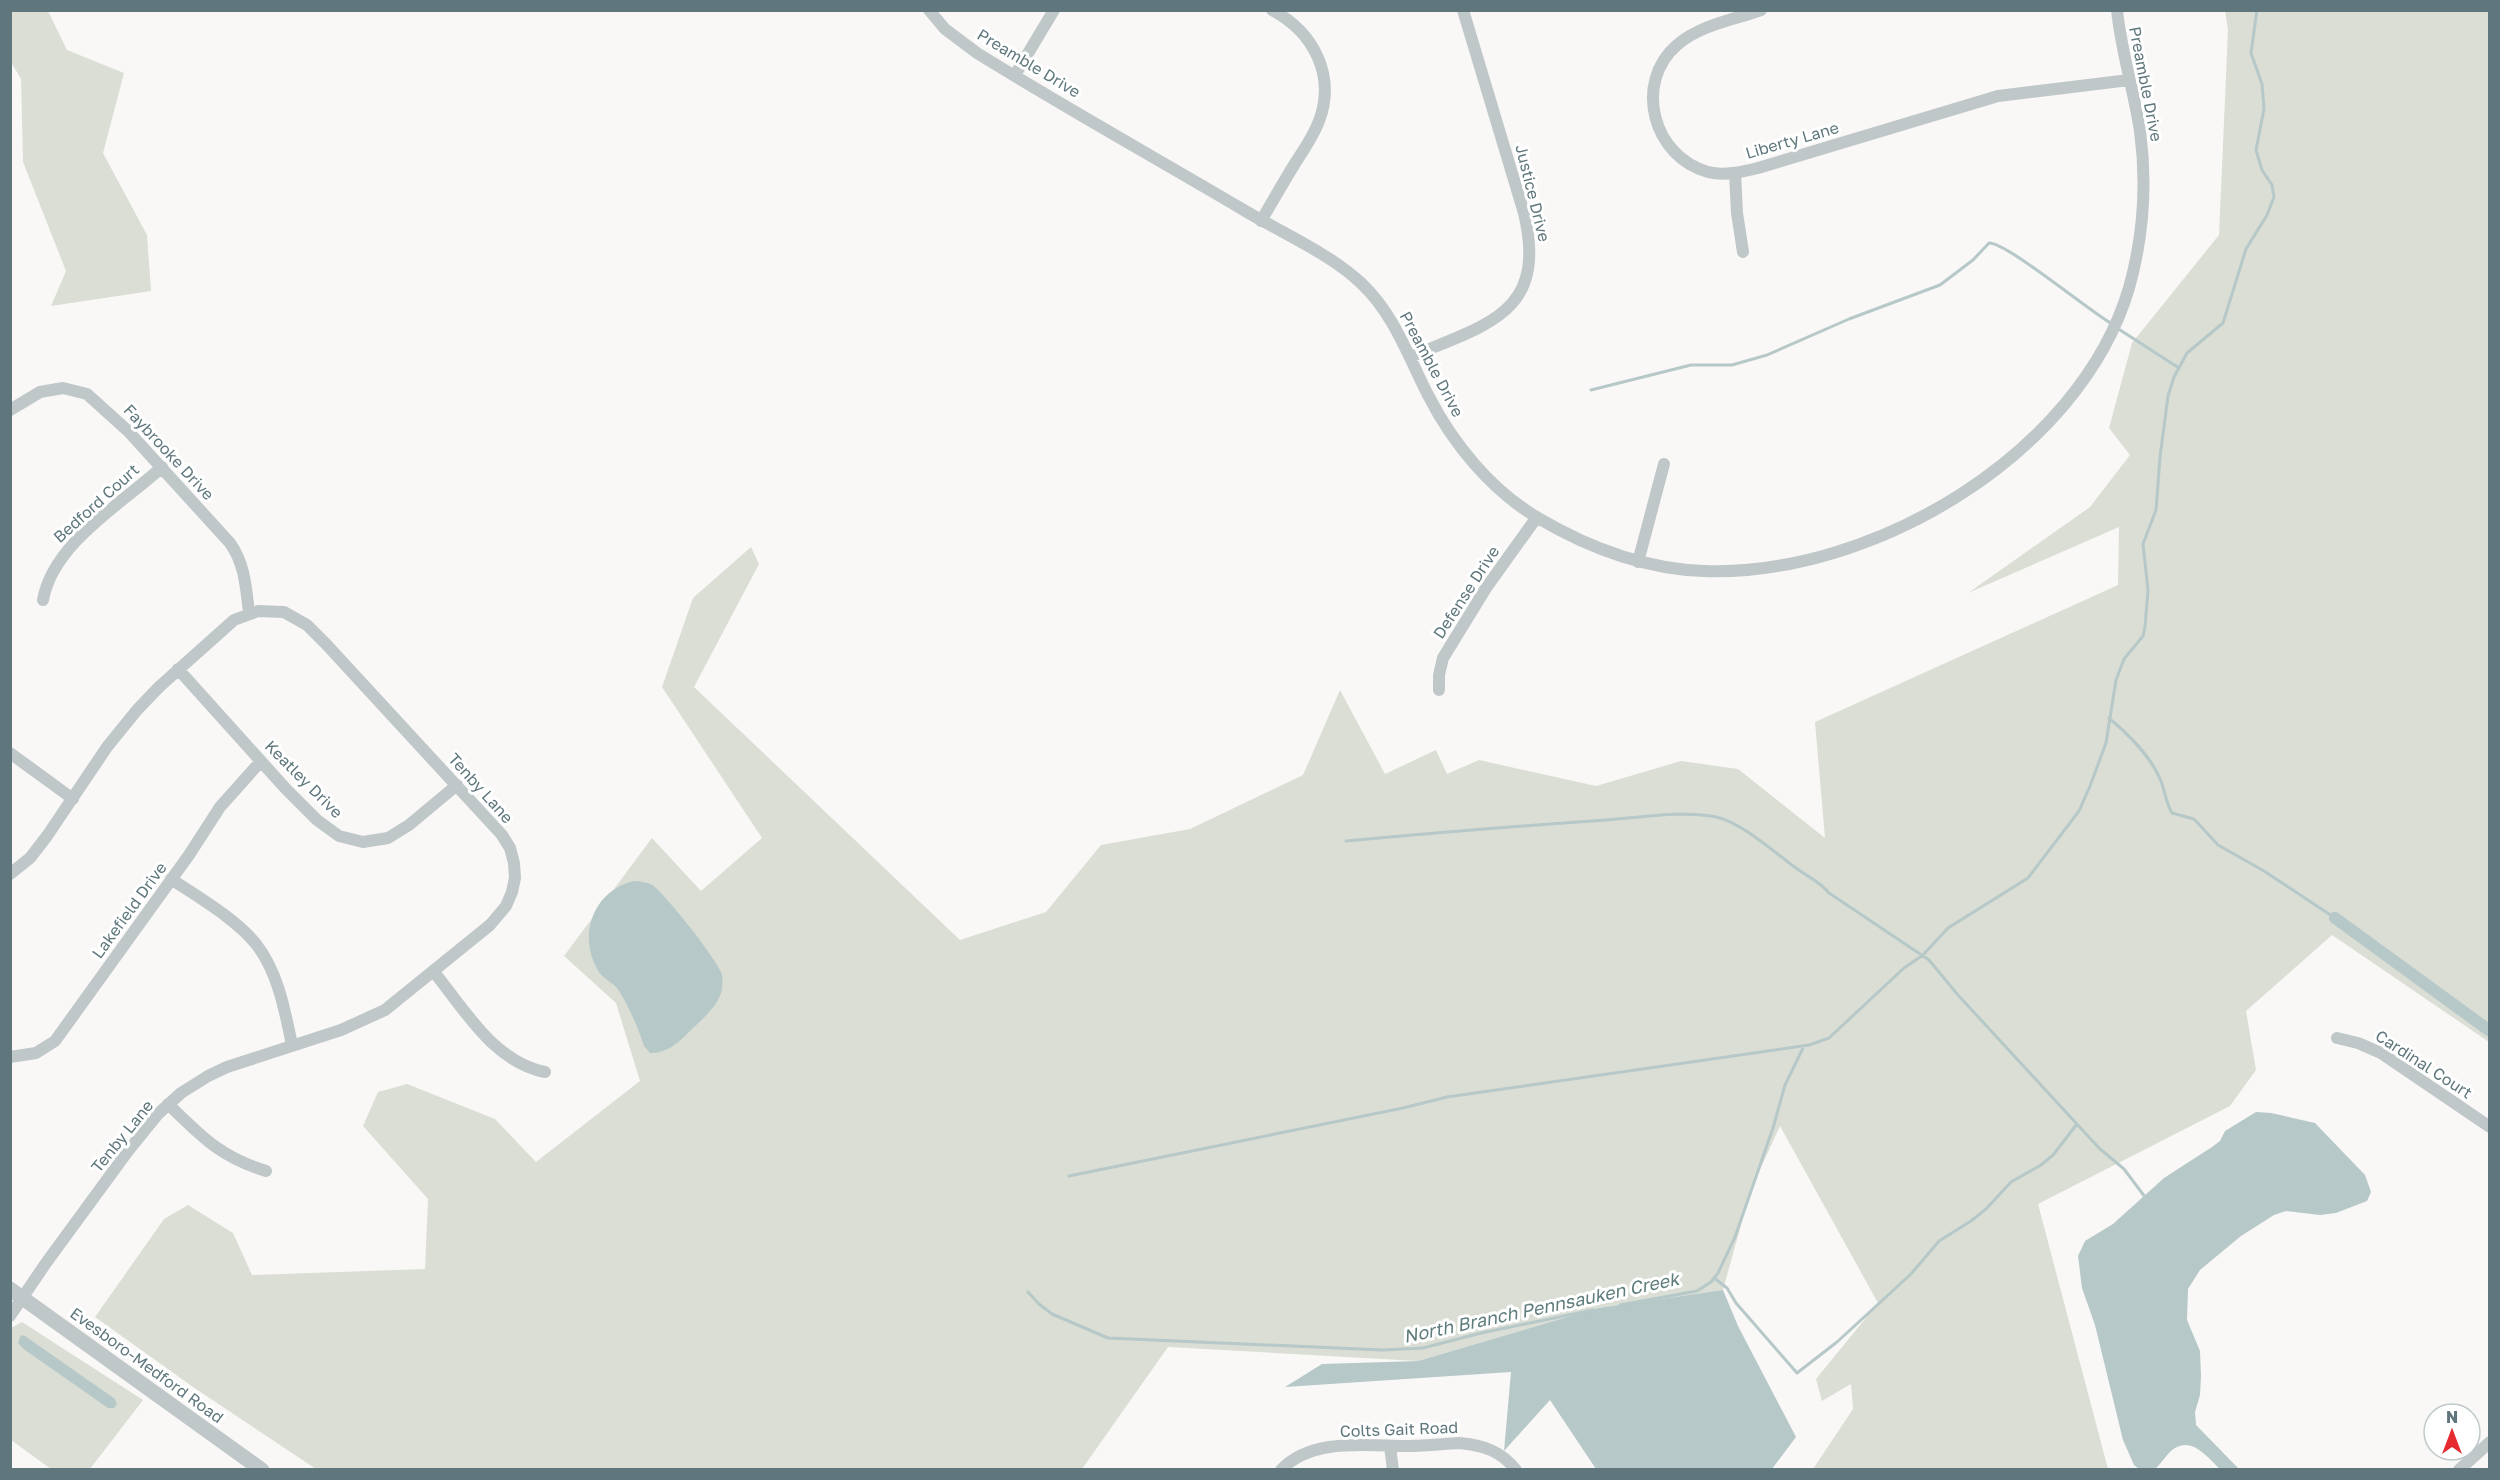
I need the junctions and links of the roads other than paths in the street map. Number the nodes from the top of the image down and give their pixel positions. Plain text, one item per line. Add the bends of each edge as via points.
1 (929, 10) edge
2 (1054, 10) edge
3 (1272, 10) edge
4 (1463, 10) edge
5 (1761, 10) edge
6 (2117, 10) edge
7 (1015, 75) junction
8 (2129, 80) junction
9 (1735, 173) junction
10 (1261, 220) junction
11 (1743, 252) dead end
12 (1410, 357) junction
13 (10, 410) edge
14 (1664, 464) dead end
15 (162, 467) junction
16 (1537, 517) junction
17 (1638, 561) junction
18 (44, 600) dead end
19 (249, 613) junction
20 (178, 669) junction
21 (1439, 690) dead end
22 (10, 753) edge
23 (261, 761) junction
24 (457, 785) junction
25 (73, 799) junction
26 (10, 874) edge
27 (171, 879) junction
28 (434, 972) junction
29 (2337, 1038) dead end
30 (292, 1044) junction
31 (10, 1057) edge
32 (544, 1072) dead end
33 (168, 1104) junction
34 (2490, 1127) edge
35 (266, 1171) dead end
36 (10, 1289) edge
37 (24, 1299) junction
38 (10, 1316) edge
39 (2490, 1442) edge
40 (1390, 1446) junction
41 (262, 1470) edge
42 (1281, 1470) edge
43 (1393, 1470) edge
44 (1516, 1470) edge
45 (2459, 1470) edge

1 - 7 street, Preamble Drive via 960,41
2 - 7 street
3 - 10 street via 1309,40 1322,65 1324,94 1312,136
4 - 12 street, Justice Drive via 1524,213 1531,260 1522,290 1504,312
5 - 9 street, Liberty Lane via 1688,36 1665,58 1653,88 1655,120 1670,147 1701,169
6 - 8 street, Preamble Drive
7 - 10 street, Preamble Drive
8 - 9 street, Liberty Lane via 1998,96
8 - 17 street, Preamble Drive via 2143,168 2143,208 2134,268 2116,325 2098,360 2077,392 2038,434 1994,472 1947,502 1845,549 1792,564 1738,571 1684,570
9 - 11 street
10 - 12 street, Preamble Drive via 1359,281 1384,310
12 - 16 street, Preamble Drive via 1438,413 1461,447 1502,491
13 - 15 street, Faybrooke Drive via 39,392 63,388 87,394
14 - 17 street
15 - 18 street, Bedford Court via 58,561 47,582
15 - 19 street, Faybrooke Drive via 237,553
16 - 17 street, Preamble Drive via 1596,548
16 - 21 street, Defense Drive via 1486,588 1443,658
19 - 20 street, Tenby Lane via 225,627
19 - 24 street, Tenby Lane via 284,612 307,626
20 - 23 street, Keatley Drive
20 - 25 street, Tenby Lane via 126,722
22 - 25 street
23 - 24 street, Keatley Drive via 328,829 351,841 376,842 399,833
23 - 27 street, Lakefield Drive via 226,799
24 - 28 street, Tenby Lane via 502,835 510,848 515,878 499,916
25 - 26 street, Tenby Lane via 39,847
27 - 30 street via 237,925 256,944 275,981
27 - 31 street, Lakefield Drive via 55,1041 36,1053
28 - 30 street, Tenby Lane via 371,1018
28 - 32 street via 500,1050 516,1062
29 - 34 street, Cardinal Court via 2381,1053
30 - 33 street, Tenby Lane via 214,1072
33 - 35 street via 222,1153
33 - 37 street, Tenby Lane via 128,1151
36 - 37 street, Evesboro-Medford Road
37 - 38 street, Tenby Lane
37 - 41 street, Evesboro-Medford Road
39 - 45 street
40 - 42 street, Colts Gait Road via 1316,1450 1290,1460
40 - 43 street
40 - 44 street, Colts Gait Road via 1474,1444 1498,1452

